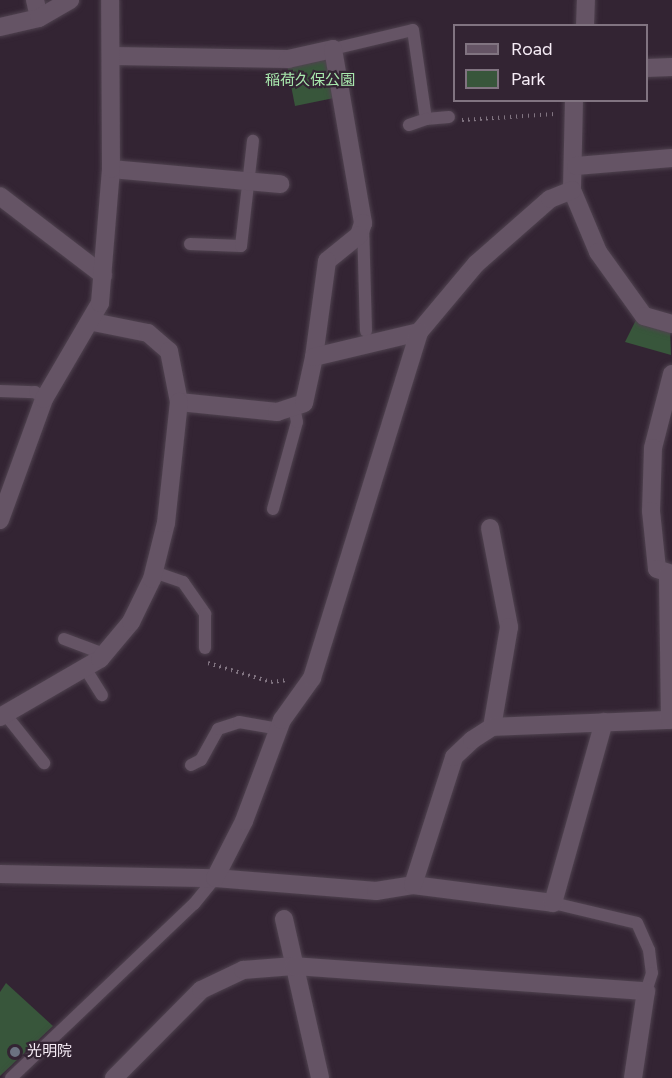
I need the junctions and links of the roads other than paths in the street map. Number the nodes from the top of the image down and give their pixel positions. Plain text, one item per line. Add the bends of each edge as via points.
1 (70, 0) edge
2 (110, 0) edge
3 (586, 0) edge
4 (37, 9) edge
5 (585, 24) edge
6 (0, 27) edge
7 (333, 49) junction
8 (114, 56) junction
9 (672, 67) edge
10 (648, 68) edge
11 (572, 108) edge
12 (449, 117) road end
13 (426, 119) junction
14 (409, 125) dead end
15 (253, 141) dead end
16 (672, 158) edge
17 (576, 166) junction
18 (111, 169) junction
19 (249, 180) junction
20 (280, 184) dead end
21 (572, 190) junction
22 (0, 196) edge
23 (363, 223) junction
24 (190, 244) dead end
25 (103, 275) junction
26 (93, 322) junction
27 (672, 324) edge
28 (366, 331) dead end
29 (419, 332) junction
30 (314, 357) junction
31 (672, 374) edge
32 (0, 392) edge
33 (44, 399) junction
34 (179, 402) junction
35 (294, 406) junction
36 (273, 509) dead end
37 (0, 520) edge
38 (490, 528) dead end
39 (154, 572) junction
40 (670, 575) edge
41 (64, 639) dead end
42 (205, 648) road end
43 (104, 654) junction
44 (85, 668) junction
45 (102, 695) dead end
46 (3, 716) edge
47 (604, 722) junction
48 (492, 727) junction
49 (278, 729) junction
50 (44, 763) dead end
51 (191, 765) dead end
52 (0, 874) edge
53 (214, 878) junction
54 (413, 885) junction
55 (553, 903) junction
56 (284, 919) dead end
57 (294, 966) junction
58 (646, 992) junction
59 (11, 1078) edge
60 (114, 1078) edge
61 (320, 1078) edge
62 (633, 1078) edge

1 - 4 street
2 - 8 street
3 - 5 street
4 - 6 street
7 - 8 street via 288,59
7 - 13 lane via 413,30
7 - 23 street via 345,159
8 - 18 street
9 - 10 street
11 - 17 street
12 - 13 lane
13 - 14 lane
15 - 19 lane
16 - 17 street
17 - 21 street
18 - 19 street
18 - 25 street
19 - 20 street
19 - 24 lane via 241,246
21 - 27 street via 598,252 644,316
21 - 29 street via 550,199 476,264
22 - 25 street
23 - 28 lane
23 - 30 street via 358,235 327,261
25 - 26 street
26 - 33 street
26 - 34 street via 148,333 169,351
29 - 30 street
29 - 49 street via 312,678 301,689
30 - 35 street via 304,403
31 - 40 street via 653,448 651,511 657,569
32 - 33 lane via 35,392
33 - 37 street
34 - 35 street via 277,412
34 - 39 street via 174,470
35 - 36 lane via 297,422
38 - 48 street via 509,627
39 - 42 lane via 183,582 205,614
39 - 43 street via 131,622
40 - 47 street via 670,720
41 - 43 lane
43 - 44 street
44 - 45 lane
44 - 46 street
46 - 50 lane
47 - 48 street
47 - 55 street
48 - 54 street via 454,757
49 - 51 lane via 239,722 218,729 201,760
49 - 53 street via 244,821
52 - 53 street
53 - 54 street via 376,891
53 - 59 lane via 194,904
54 - 55 street
55 - 58 lane via 637,923 649,950 652,973
56 - 57 street
57 - 58 street
57 - 60 street via 243,970 201,990
57 - 61 street
58 - 62 street

